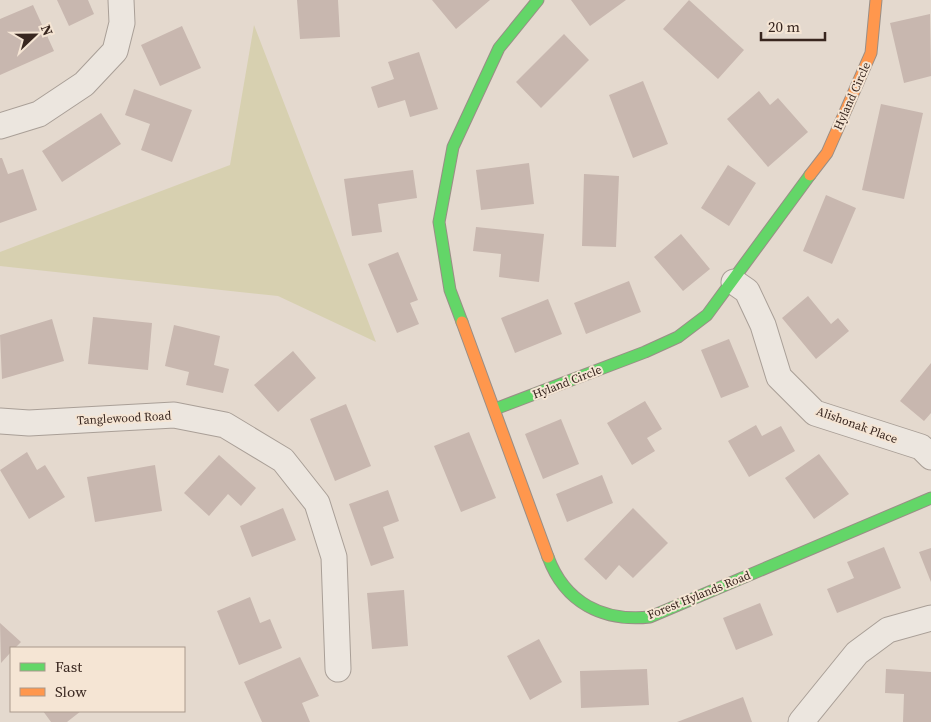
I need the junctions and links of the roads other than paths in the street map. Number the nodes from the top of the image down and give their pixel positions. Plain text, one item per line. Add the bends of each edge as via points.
1 (538, 0) edge
2 (876, 0) edge
3 (121, 12) edge
4 (0, 126) edge
5 (734, 282) junction
6 (495, 409) junction
7 (0, 420) edge
8 (931, 457) edge
9 (931, 498) edge
10 (931, 618) edge
11 (338, 669) dead end
12 (801, 722) edge

1 - 6 street via 499,48 453,147 439,222 450,290
2 - 5 street, Hyland Circle via 871,52 827,153
3 - 4 street via 115,51 84,84 39,114
5 - 6 street, Hyland Circle via 707,315 678,337
5 - 8 street, Alishonak Place via 747,291 763,325 779,377 815,413 921,447
6 - 9 street, Forest Hylands Road via 550,562 568,592 606,616 629,620 650,617
7 - 11 street, Tanglewood Road via 29,423 174,415 225,425 283,460 317,503 334,558
10 - 12 street via 888,630 857,652

